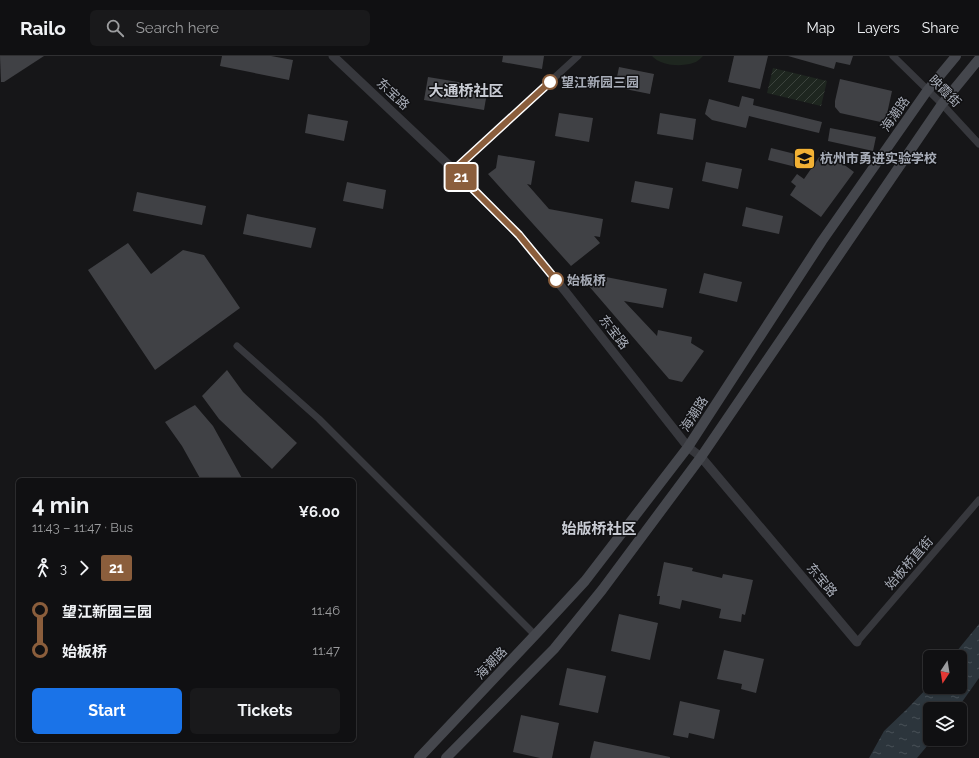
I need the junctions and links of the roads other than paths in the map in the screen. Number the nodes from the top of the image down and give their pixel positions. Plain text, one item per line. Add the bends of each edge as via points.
1 (333, 56) edge
2 (578, 56) edge
3 (893, 56) edge
4 (956, 56) edge
5 (979, 59) edge
6 (927, 91) junction
7 (942, 104) junction
8 (979, 144) edge
9 (454, 170) junction
10 (237, 346) dead end
11 (688, 447) junction
12 (701, 457) junction
13 (979, 500) edge
14 (535, 635) junction
15 (857, 642) joint
16 (419, 758) edge
17 (446, 758) edge

1 - 9 street, 东宝路
2 - 9 street
3 - 6 street, 映霞街
4 - 6 main road, 海潮路
5 - 7 main road
6 - 7 street, 映霞街
6 - 11 main road, 海潮路 via 822,241
7 - 8 street, 映霞街
7 - 12 main road
9 - 11 street, 东宝路 via 519,235
10 - 14 street via 319,419
11 - 12 street, 东宝路
11 - 14 main road, 海潮路 via 585,581
12 - 15 street, 东宝路
12 - 17 main road via 602,590 554,649
13 - 15 street, 始板桥直街
14 - 16 main road, 海潮路

